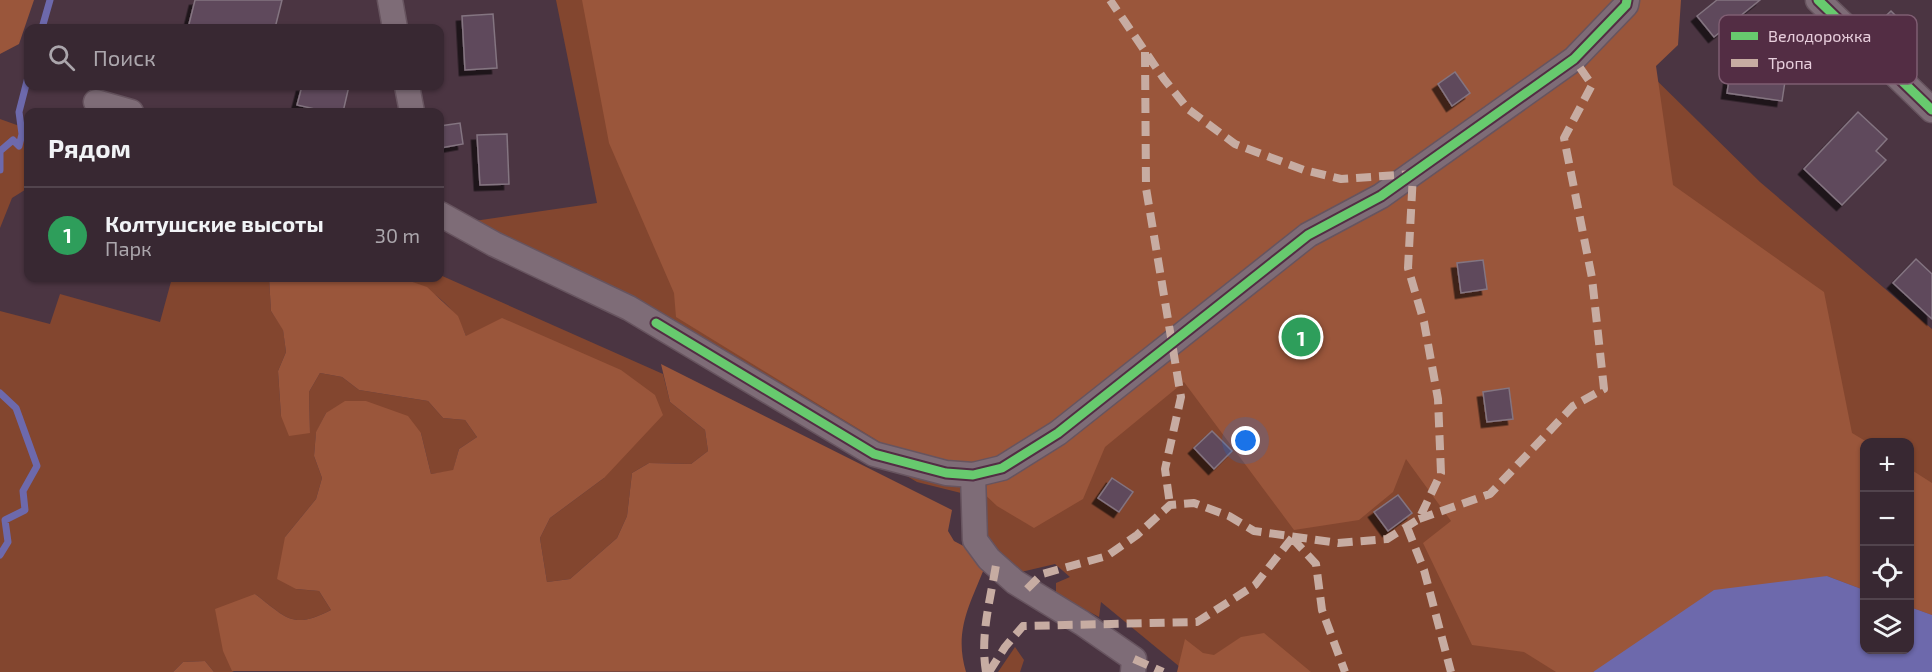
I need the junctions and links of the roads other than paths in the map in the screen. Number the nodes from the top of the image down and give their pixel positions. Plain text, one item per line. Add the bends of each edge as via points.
1 (390, 0) edge
2 (1627, 0) edge
3 (1818, 0) edge
4 (1834, 15) edge
5 (395, 24) edge
6 (1905, 84) edge
7 (408, 90) edge
8 (96, 102) dead end
9 (117, 108) edge
10 (411, 108) edge
11 (1932, 110) edge
12 (444, 216) edge
13 (973, 475) junction
14 (1133, 672) edge

1 - 5 street
2 - 13 street via 1574,58 1381,196 1308,235 1058,433 1002,468
3 - 4 street
6 - 11 street
7 - 10 street
8 - 9 street
12 - 13 street via 629,308 874,454
13 - 14 street via 975,540 989,559 1015,582 1134,659

